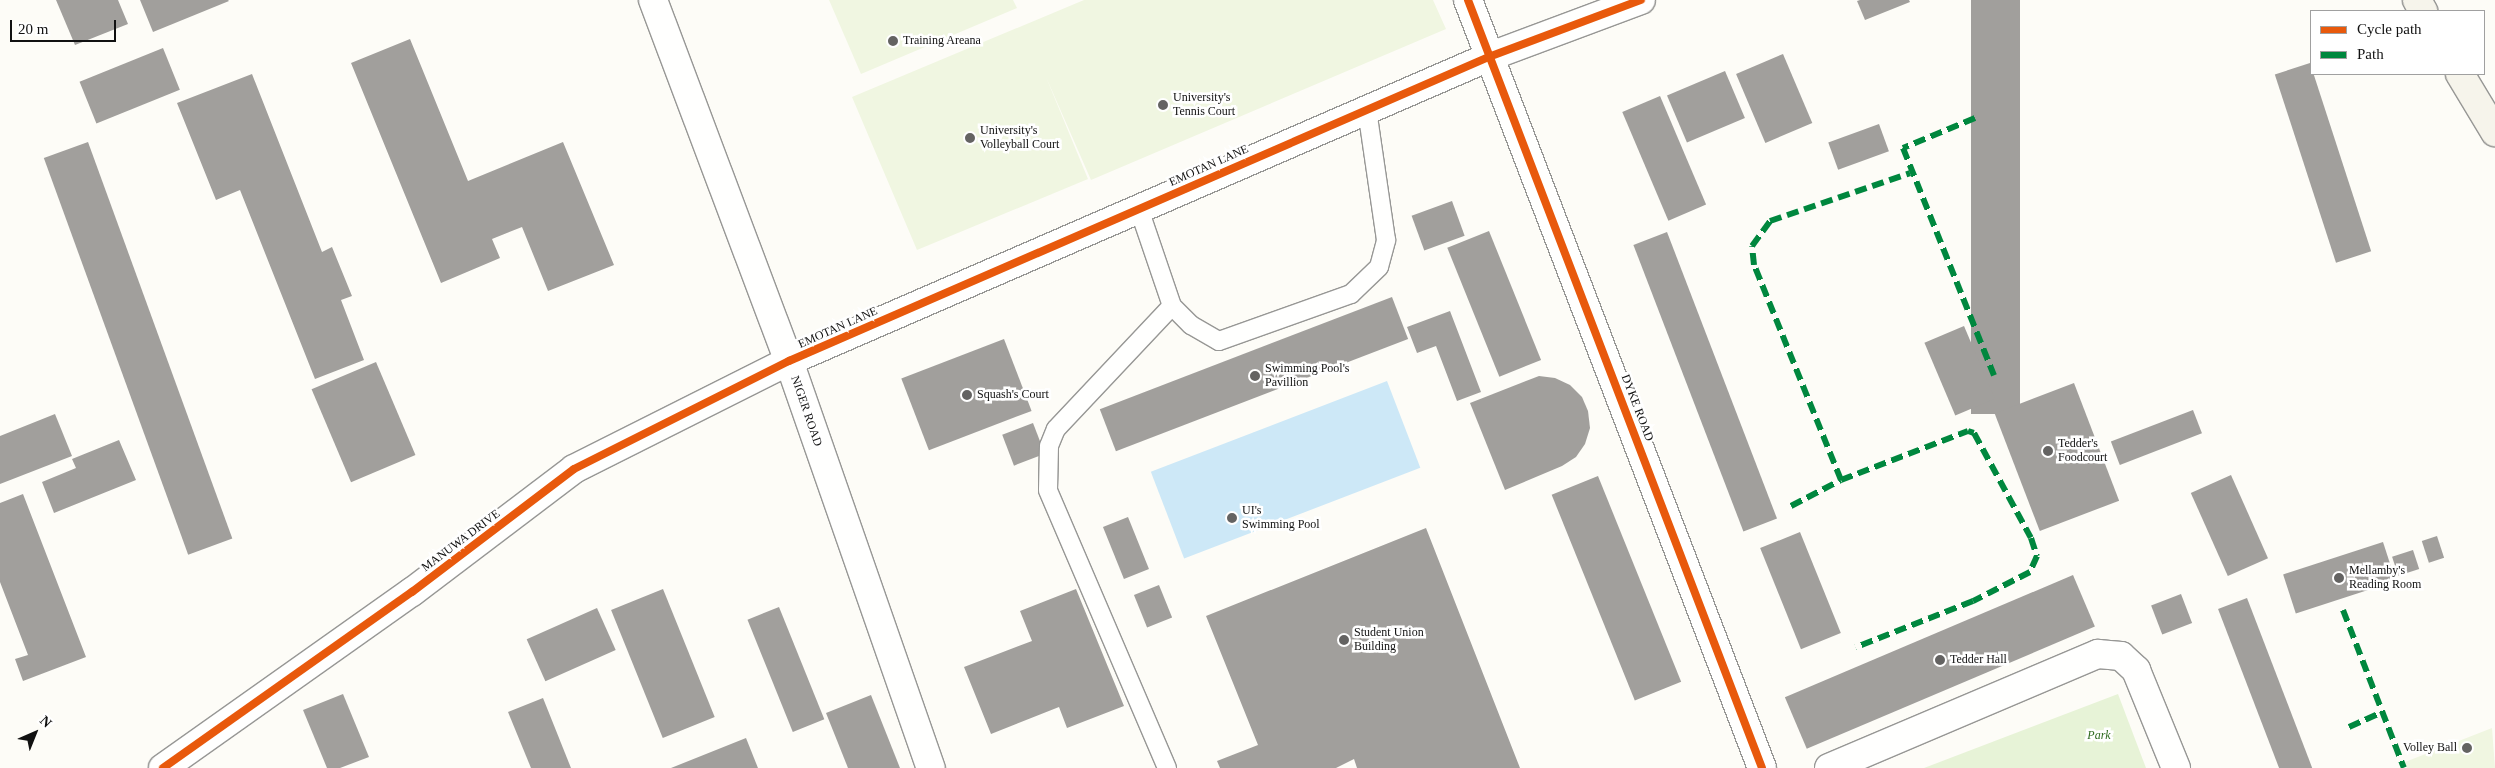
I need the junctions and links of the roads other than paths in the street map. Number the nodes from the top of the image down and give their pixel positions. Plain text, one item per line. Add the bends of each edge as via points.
1 (653, 0) edge
2 (1468, 0) edge
3 (1642, 0) edge
4 (1491, 56) junction
5 (2461, 75) edge
6 (1367, 110) junction
7 (2495, 132) edge
8 (1139, 209) junction
9 (1172, 306) junction
10 (789, 361) junction
11 (162, 768) edge
12 (930, 768) edge
13 (1168, 768) edge
14 (1762, 768) edge
15 (1829, 768) edge
16 (2176, 768) edge

1 - 10 street, NIGER ROAD
2 - 4 street, DYKE ROAD
3 - 4 street, EMOTAN LANE
4 - 6 street, EMOTAN LANE
4 - 14 street, DYKE ROAD
5 - 7 street
6 - 8 street, EMOTAN LANE
6 - 9 lane via 1386,240 1379,267 1351,294 1219,341 1191,325
8 - 9 lane
8 - 10 street, EMOTAN LANE
9 - 13 lane via 1056,429 1049,446 1048,490
10 - 11 street, MANUWA DRIVE via 574,469 412,592
10 - 12 street, NIGER ROAD
15 - 16 street via 2098,654 2121,656 2136,670

